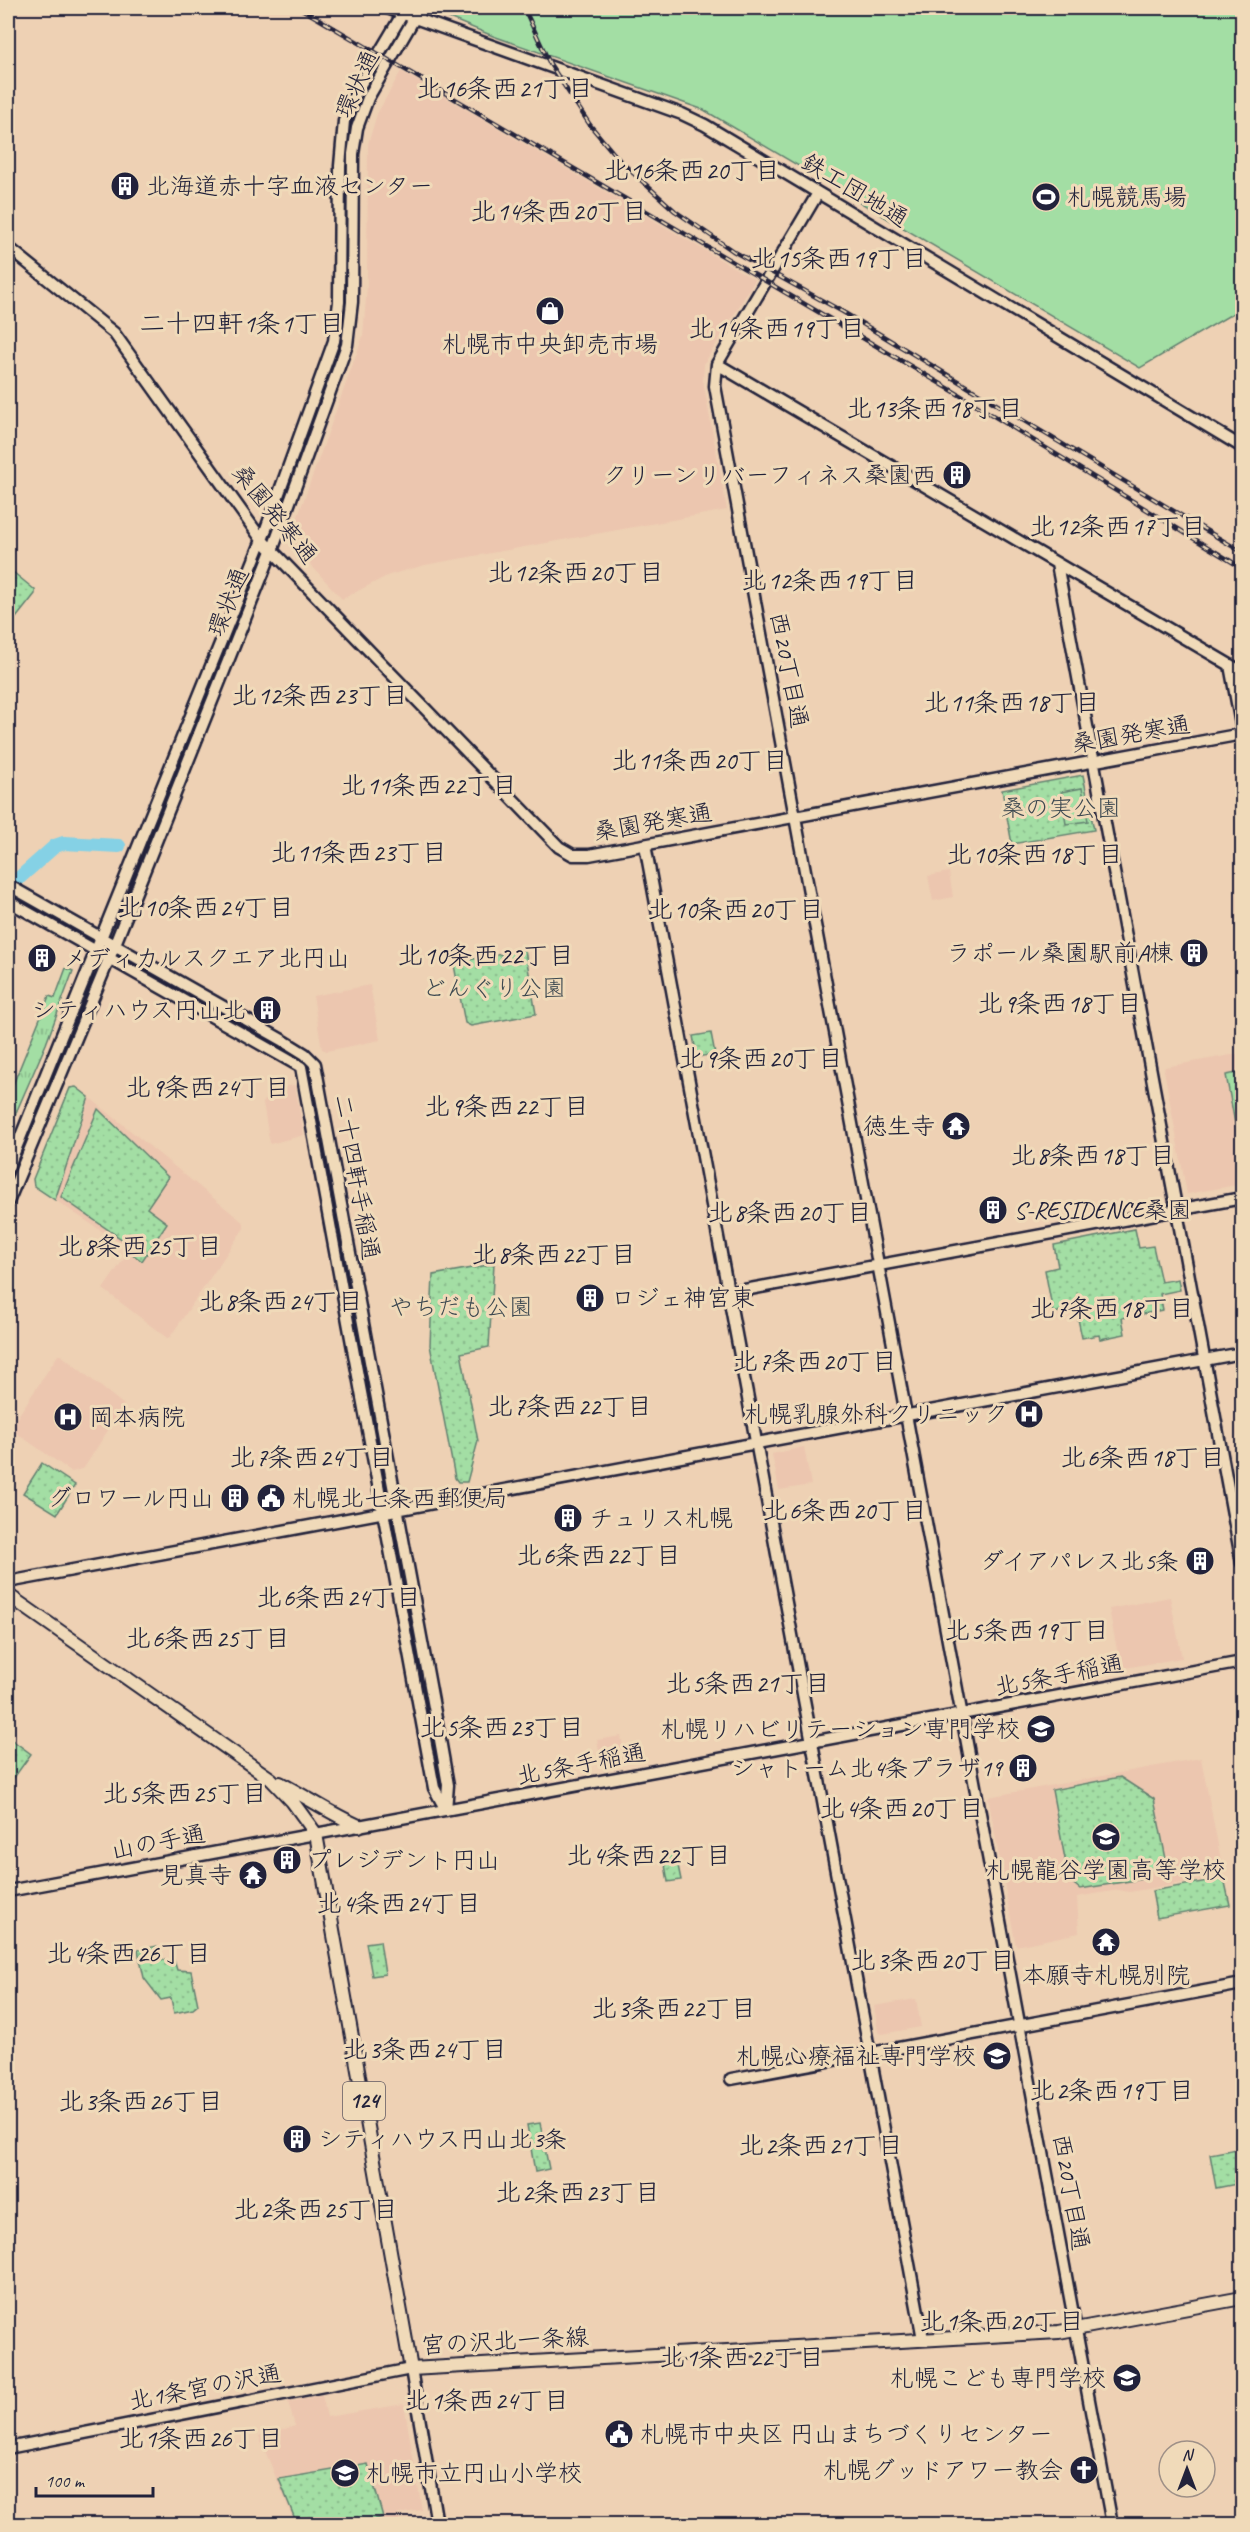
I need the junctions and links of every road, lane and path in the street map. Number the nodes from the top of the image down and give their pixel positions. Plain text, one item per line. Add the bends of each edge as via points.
1 (387, 8) edge
2 (425, 8) edge
3 (405, 10) edge
4 (415, 17) junction
5 (818, 193) junction
6 (8, 247) edge
7 (717, 364) junction
8 (1242, 447) edge
9 (262, 540) junction
10 (272, 551) junction
11 (1057, 564) junction
12 (1230, 665) junction
13 (1242, 672) edge
14 (1242, 730) edge
15 (1242, 734) edge
16 (1094, 762) junction
17 (795, 817) junction
18 (645, 845) junction
19 (8, 885) edge
20 (8, 901) edge
21 (101, 937) junction
22 (115, 945) junction
23 (96, 950) junction
24 (109, 958) junction
25 (8, 1168) edge
26 (1242, 1198) edge
27 (8, 1202) edge
28 (1178, 1210) junction
29 (878, 1266) junction
30 (729, 1293) junction
31 (1242, 1353) edge
32 (1205, 1360) junction
33 (906, 1415) junction
34 (756, 1443) junction
35 (398, 1509) junction
36 (382, 1512) junction
37 (1242, 1563) edge
38 (8, 1582) edge
39 (8, 1595) edge
40 (1242, 1662) edge
41 (961, 1715) junction
42 (811, 1742) junction
43 (271, 1779) junction
44 (446, 1810) junction
45 (359, 1826) junction
46 (316, 1834) junction
47 (8, 1891) edge
48 (1242, 1984) edge
49 (1019, 2026) junction
50 (870, 2054) junction
51 (731, 2079) dead end
52 (1242, 2298) edge
53 (1075, 2329) junction
54 (923, 2339) junction
55 (411, 2369) junction
56 (8, 2448) edge
57 (437, 2524) edge
58 (1112, 2524) edge

1 - 3 street, 鉄工団地通
2 - 4 street, 環状通
3 - 4 street, 鉄工団地通
3 - 9 street, 環状通 via 356,92 344,120 339,302 334,341
4 - 5 street, 鉄工団地通 via 705,124
4 - 10 street, 環状通 via 368,98 357,128 349,336
5 - 7 street, 西20丁目通
5 - 8 street, 鉄工団地通
6 - 9 street, 桑園発寒通 via 114,333
7 - 11 street
7 - 17 street, 西20丁目通 via 715,386
9 - 10 street, 桑園発寒通
9 - 21 street, 環状通
10 - 18 street, 桑園発寒通 via 559,847 581,856
10 - 22 street, 環状通
11 - 12 street
11 - 16 street
12 - 13 street
12 - 14 street
15 - 16 street, 桑園発寒通
16 - 17 street, 桑園発寒通
16 - 28 street
17 - 18 street, 桑園発寒通
17 - 29 street, 西20丁目通
18 - 30 street
19 - 21 street, 二十四軒手稲通
20 - 23 street, 二十四軒手稲通
21 - 22 street, 二十四軒手稲通
21 - 23 street, 環状通
22 - 24 street, 環状通
22 - 35 street, 二十四軒手稲通 via 284,1041 315,1064
23 - 24 street, 二十四軒手稲通
23 - 25 street, 環状通
24 - 27 street, 環状通
24 - 36 street, 二十四軒手稲通 via 301,1067
26 - 28 street
28 - 29 street
28 - 32 street
29 - 30 street
29 - 33 street, 西20丁目通
30 - 34 street
31 - 32 street
32 - 33 street
32 - 37 street
33 - 34 street
33 - 41 street, 西20丁目通
34 - 35 street
34 - 42 street
35 - 36 street
35 - 44 street, 二十四軒手稲通 via 448,1785
36 - 38 street
36 - 44 street, 二十四軒手稲通 via 434,1788
39 - 43 main road, 宮の沢北一条線 / 124
40 - 41 street, 北5条手稲通
41 - 42 street, 北5条手稲通
41 - 49 street, 西20丁目通
42 - 44 street, 北5条手稲通
42 - 50 street
43 - 45 main road
43 - 46 main road, 宮の沢北一条線 / 124
44 - 45 street, 北5条手稲通
45 - 46 street, 北5条手稲通
46 - 47 street, 山の手通
46 - 55 main road, 宮の沢北一条線 / 124
48 - 49 street
49 - 50 street
49 - 53 street, 西20丁目通
50 - 51 street
50 - 54 street
52 - 53 main road, 宮の沢北一条線
53 - 54 main road, 宮の沢北一条線
53 - 58 street, 西20丁目通
54 - 55 main road, 宮の沢北一条線
55 - 56 street, 北1条宮の沢通
55 - 57 street

